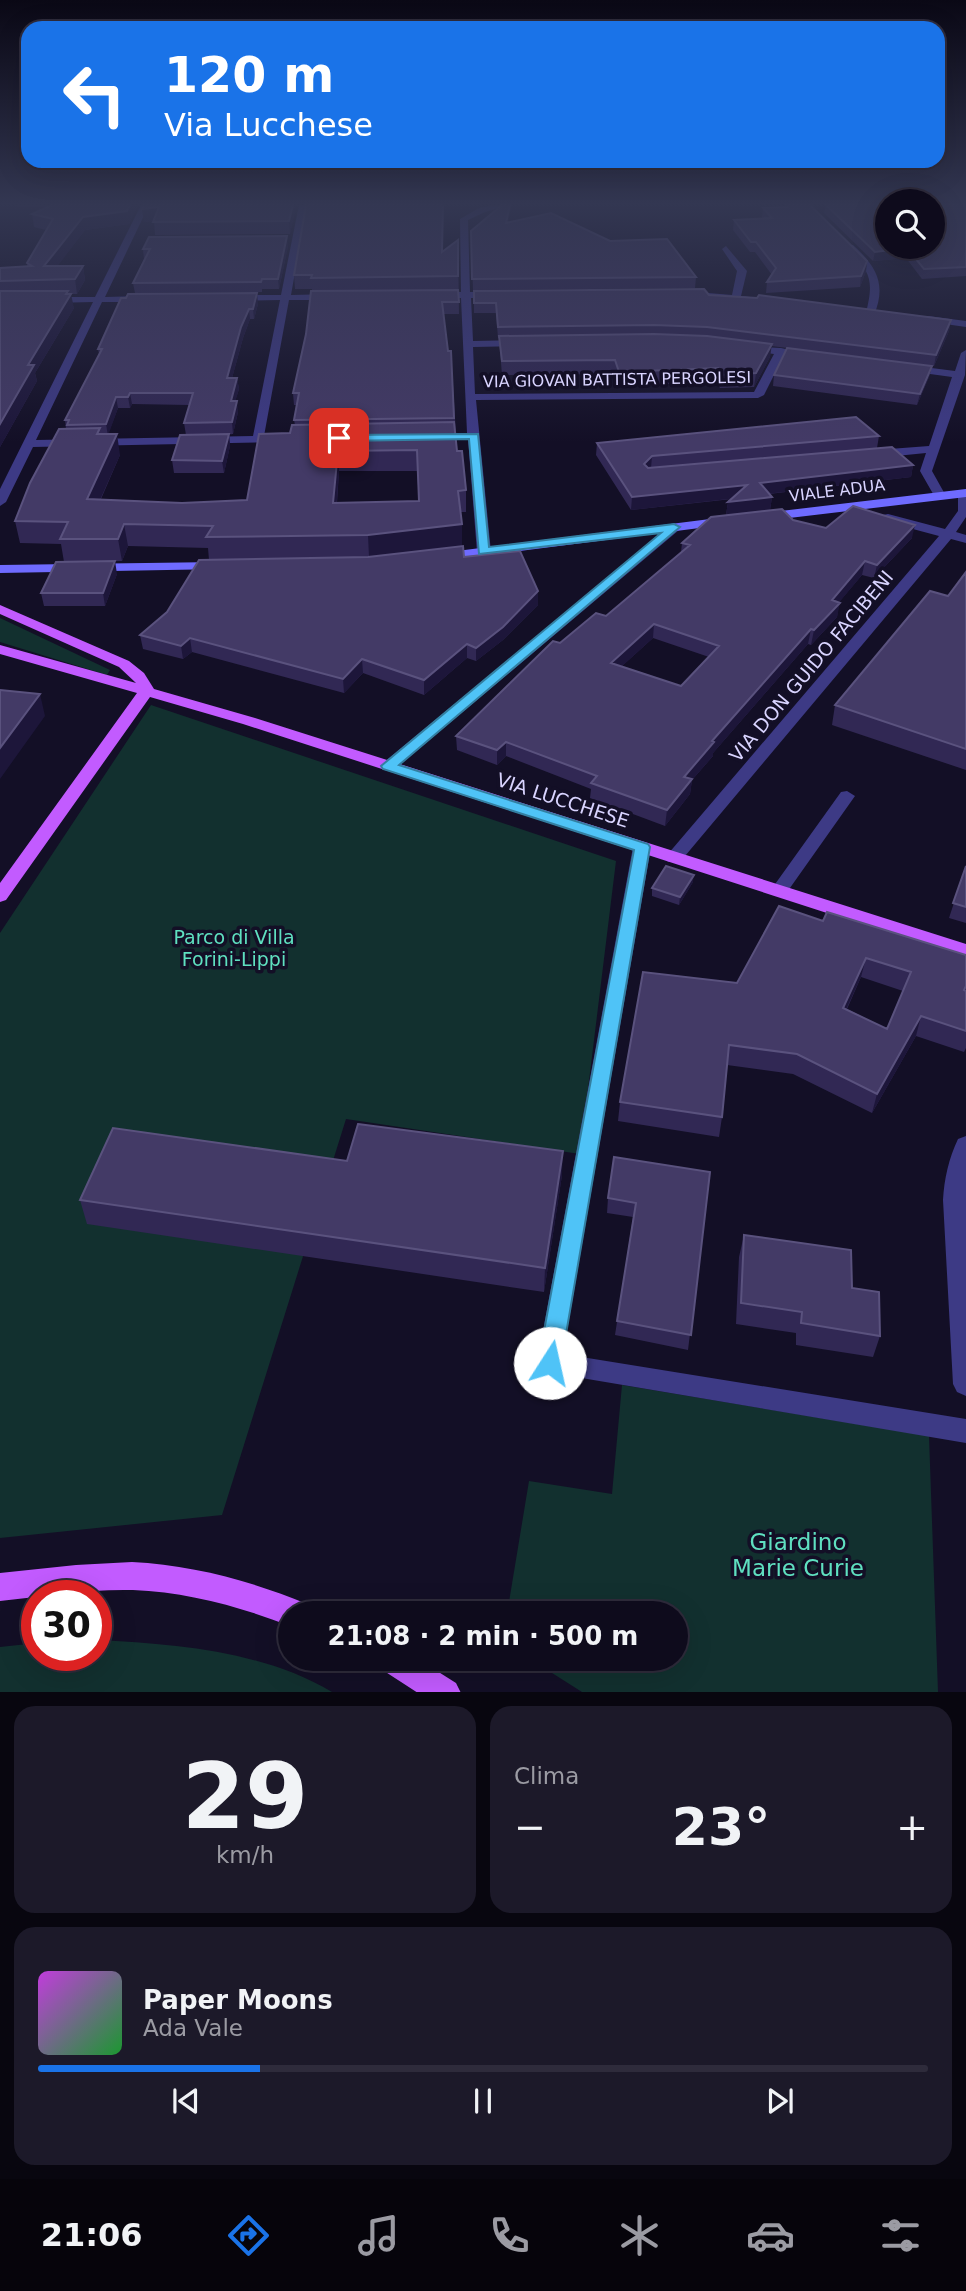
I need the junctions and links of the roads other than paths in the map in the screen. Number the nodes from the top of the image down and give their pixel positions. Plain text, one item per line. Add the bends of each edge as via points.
1 (108, 284) edge
2 (287, 284) edge
3 (466, 284) edge
4 (739, 284) edge
5 (876, 284) edge
6 (666, 294) edge
7 (427, 295) edge
8 (467, 295) junction
9 (506, 295) edge
10 (349, 296) edge
11 (284, 297) junction
12 (218, 298) edge
13 (736, 298) junction
14 (101, 299) junction
15 (153, 299) edge
16 (38, 300) edge
17 (763, 300) edge
18 (857, 311) edge
19 (871, 313) junction
20 (884, 314) edge
21 (912, 317) edge
22 (966, 324) edge
23 (534, 343) edge
24 (468, 344) junction
25 (731, 346) edge
26 (781, 351) junction
27 (966, 353) edge
28 (822, 357) edge
29 (891, 366) edge
30 (960, 375) junction
31 (470, 397) junction
32 (420, 436) edge
33 (474, 436) junction
34 (299, 438) edge
35 (258, 439) junction
36 (30, 444) junction
37 (932, 449) junction
38 (865, 456) edge
39 (964, 494) edge
40 (940, 496) junction
41 (0, 502) edge
42 (848, 506) junction
43 (674, 527) junction
44 (948, 534) junction
45 (966, 539) edge
46 (484, 552) junction
47 (431, 558) edge
48 (227, 566) edge
49 (0, 569) edge
50 (0, 609) edge
51 (0, 649) edge
52 (147, 690) junction
53 (388, 766) junction
54 (848, 796) dead end
55 (642, 847) junction
56 (674, 858) junction
57 (779, 891) junction
58 (0, 896) edge
59 (966, 951) edge
60 (966, 1145) edge
61 (966, 1384) edge
62 (966, 1431) edge
63 (0, 1587) edge
64 (278, 1608) edge
65 (411, 1671) edge
66 (446, 1692) edge

1 - 14 street
2 - 11 street
3 - 8 street
4 - 13 street
5 - 19 street
6 - 13 street
7 - 8 street
8 - 9 street
8 - 24 street
10 - 11 street
11 - 12 street
11 - 35 street
13 - 17 street
14 - 15 street
14 - 16 street
14 - 36 street
18 - 19 street
19 - 20 street
21 - 22 street
23 - 24 street
24 - 31 street
25 - 26 street
26 - 28 street
26 - 31 street, VIA GIOVAN BATTISTA PERGOLESI via 758,394
27 - 30 street
29 - 30 street
30 - 37 street
31 - 33 street
32 - 33 street
33 - 46 street
34 - 35 street
35 - 36 street
36 - 41 street
37 - 38 street
37 - 40 street via 926,471
39 - 40 main road, VIALE ADUA
39 - 44 street, VIA DON GUIDO FACIBENI via 964,511
40 - 42 main road, VIALE ADUA
42 - 43 main road, VIALE ADUA
42 - 44 street
43 - 46 main road, VIALE ADUA
43 - 53 street
44 - 45 street
44 - 56 street, VIA DON GUIDO FACIBENI
46 - 47 main road, VIALE ADUA
48 - 49 main road
50 - 52 main road via 124,664
51 - 52 main road, VIA LUCCHESE
52 - 53 main road, VIA LUCCHESE
52 - 58 main road
53 - 55 main road, VIA LUCCHESE
54 - 57 street
55 - 56 main road, VIA LUCCHESE
55 - 62 street via 550,1363
56 - 57 main road, VIA LUCCHESE
57 - 59 main road, VIA LUCCHESE
60 - 61 street via 955,1180 954,1219
63 - 64 main road via 101,1576 151,1577 212,1588
65 - 66 main road

